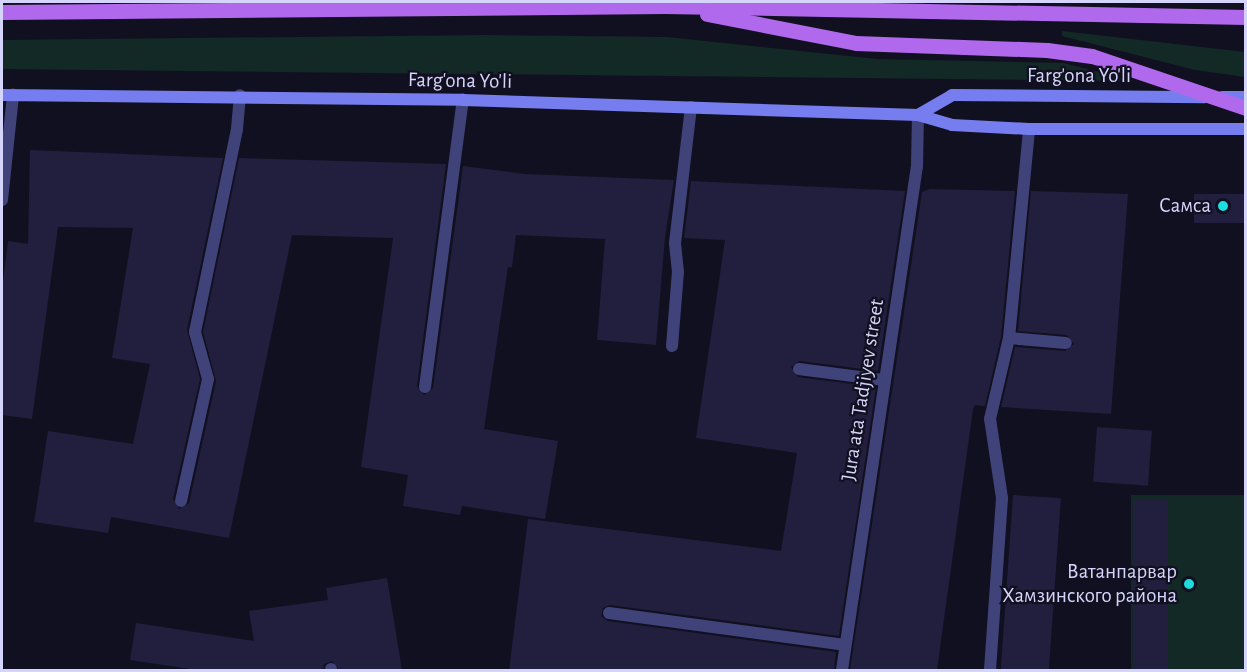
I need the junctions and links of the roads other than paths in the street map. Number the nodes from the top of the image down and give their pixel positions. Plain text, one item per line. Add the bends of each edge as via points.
1 (665, 6) junction
2 (2, 12) edge
3 (1245, 17) edge
4 (7, 95) edge
5 (240, 95) junction
6 (1214, 97) junction
7 (1245, 97) edge
8 (463, 100) junction
9 (691, 107) junction
10 (1245, 108) edge
11 (918, 115) junction
12 (1029, 129) junction
13 (1245, 129) edge
14 (2, 200) edge
15 (1009, 338) junction
16 (1066, 343) dead end
17 (672, 346) dead end
18 (798, 369) dead end
19 (884, 380) junction
20 (425, 387) dead end
21 (181, 501) dead end
22 (609, 613) dead end
23 (845, 645) junction
24 (842, 670) edge
25 (990, 670) edge

1 - 2 main road
1 - 3 main road
1 - 6 main road via 856,43 1047,50 1092,56
4 - 5 street, Farg'ona Yo'li
4 - 14 street
5 - 8 street, Farg'ona Yo'li
5 - 21 street via 237,129 195,332 208,379
6 - 7 street, Farg'ona Yo'li
6 - 10 main road
6 - 11 street, Farg'ona Yo'li via 952,95
8 - 9 street, Farg'ona Yo'li
8 - 20 street
9 - 11 street, Farg'ona Yo'li
9 - 17 street via 675,243 678,272
11 - 12 street, Farg'ona Yo'li via 952,125
11 - 19 street, Jura аta Tadjiyev street via 917,166
12 - 13 street, Farg'ona Yo'li
12 - 15 street
15 - 16 street
15 - 25 street via 990,419 1002,498
18 - 19 street
19 - 23 street, Jura аta Tadjiyev street
22 - 23 street
23 - 24 street, Jura аta Tadjiyev street

